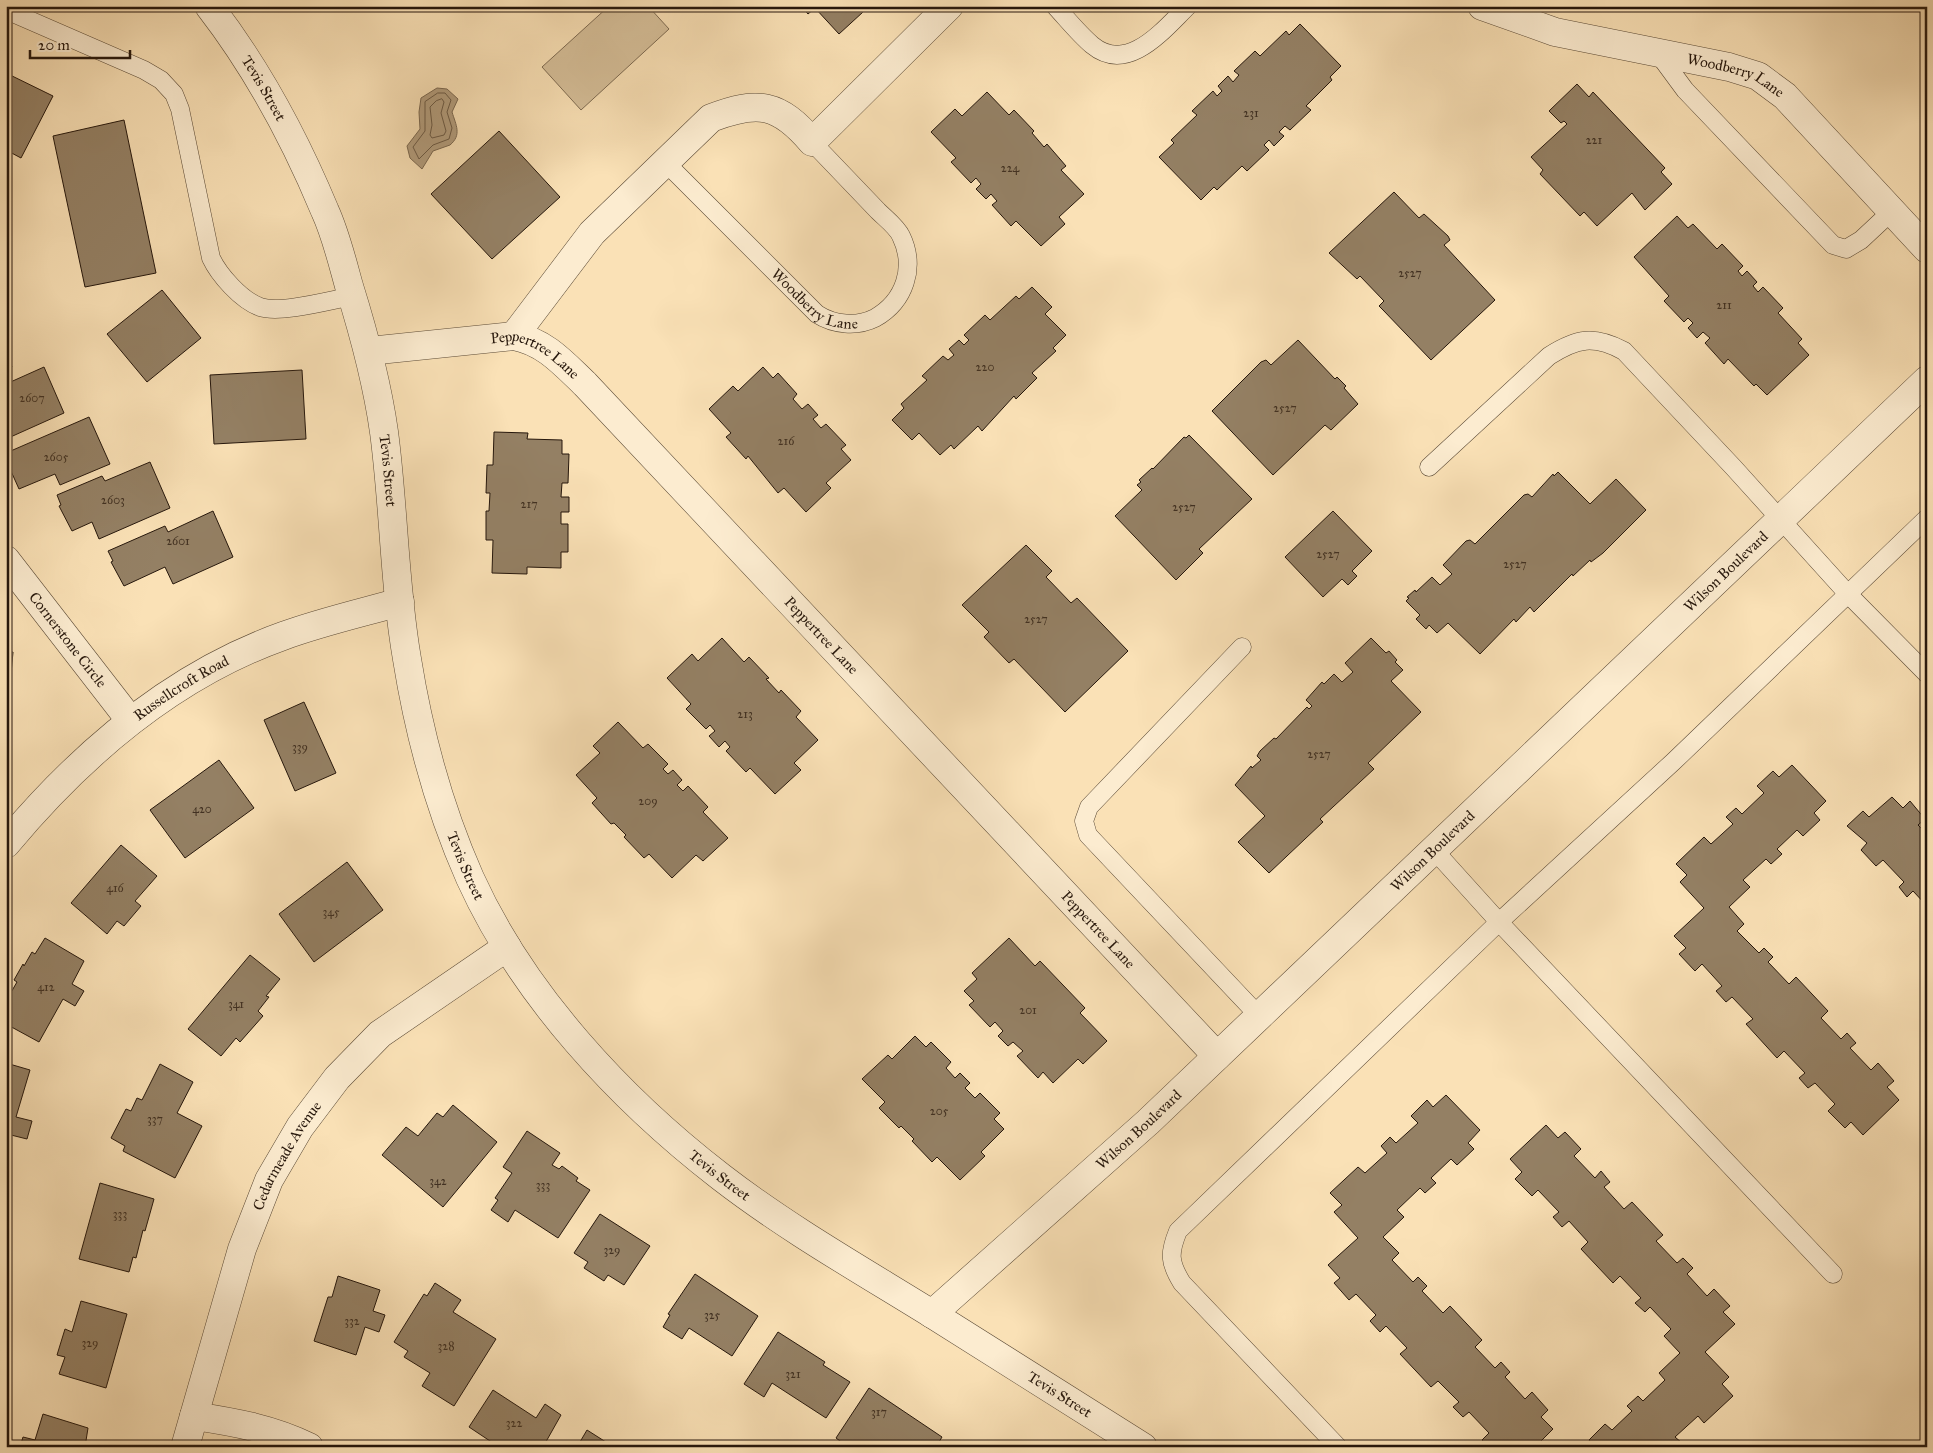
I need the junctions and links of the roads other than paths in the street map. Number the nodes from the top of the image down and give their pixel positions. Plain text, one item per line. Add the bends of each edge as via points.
1 (209, 6) edge
2 (949, 6) edge
3 (1055, 6) edge
4 (1188, 6) edge
5 (1482, 6) edge
6 (6, 10) edge
7 (1657, 52) junction
8 (812, 142) junction
9 (665, 162) junction
10 (1892, 211) junction
11 (1927, 249) edge
12 (352, 296) junction
13 (514, 336) junction
14 (369, 351) junction
15 (1927, 380) edge
16 (1429, 467) dead end
17 (1927, 518) edge
18 (1780, 520) junction
19 (6, 560) edge
20 (1848, 593) junction
21 (400, 602) junction
22 (1242, 647) dead end
23 (1927, 674) edge
24 (130, 720) junction
25 (6, 844) edge
26 (1434, 850) junction
27 (1499, 922) junction
28 (507, 947) junction
29 (1259, 1016) junction
30 (1218, 1056) junction
31 (1833, 1274) dead end
32 (932, 1314) junction
33 (194, 1416) junction
34 (185, 1447) edge
35 (309, 1447) edge
36 (1143, 1447) edge
37 (1338, 1447) edge

1 - 12 street, Tevis Street via 265,89 297,150 327,215
2 - 8 street
3 - 4 lane via 1094,46 1111,54 1129,54 1146,46
5 - 7 street, Woodberry Lane via 1555,32
6 - 12 lane via 144,70 161,80 174,94 182,116 211,258 218,272 240,293 260,307 275,308
7 - 10 street, Woodberry Lane via 1758,76 1785,96
7 - 10 lane via 1684,90 1833,244 1846,248 1861,240
8 - 9 street, Woodberry Lane via 798,125 777,112 758,106 737,108 711,118
8 - 9 lane, Woodberry Lane via 901,234 908,255 908,277 900,296 885,313 870,321 852,324 827,320 817,314
9 - 13 street, Woodberry Lane via 592,233
10 - 11 street, Woodberry Lane
12 - 14 street, Tevis Street
13 - 14 street, Peppertree Lane
13 - 30 street, Peppertree Lane via 527,338 550,350 585,384
14 - 21 street, Tevis Street via 384,430
15 - 18 street, Wilson Boulevard
16 - 18 lane via 1549,356 1567,344 1588,340 1609,343 1624,351
17 - 20 lane
18 - 20 lane
18 - 26 street, Wilson Boulevard
19 - 24 street, Cornerstone Circle
20 - 23 lane
20 - 27 lane via 1673,762
21 - 24 street, Russellcroft Road via 283,636 223,661
21 - 28 street, Tevis Street via 406,658 423,740 444,812 471,880
22 - 29 lane via 1089,806 1084,821 1088,835
24 - 25 street, Russellcroft Road via 28,817
26 - 27 lane
26 - 29 street, Wilson Boulevard
27 - 31 lane
27 - 37 lane via 1178,1230 1171,1248 1172,1267 1182,1283
28 - 32 street, Tevis Street via 545,1001 604,1072 652,1120 722,1178
28 - 33 street, Cedarmeade Avenue via 380,1034 337,1078 300,1127 269,1180 242,1249
29 - 30 street, Wilson Boulevard
30 - 32 street, Wilson Boulevard
32 - 36 street, Tevis Street
33 - 34 street, Cedarmeade Avenue
33 - 35 street via 245,1424

